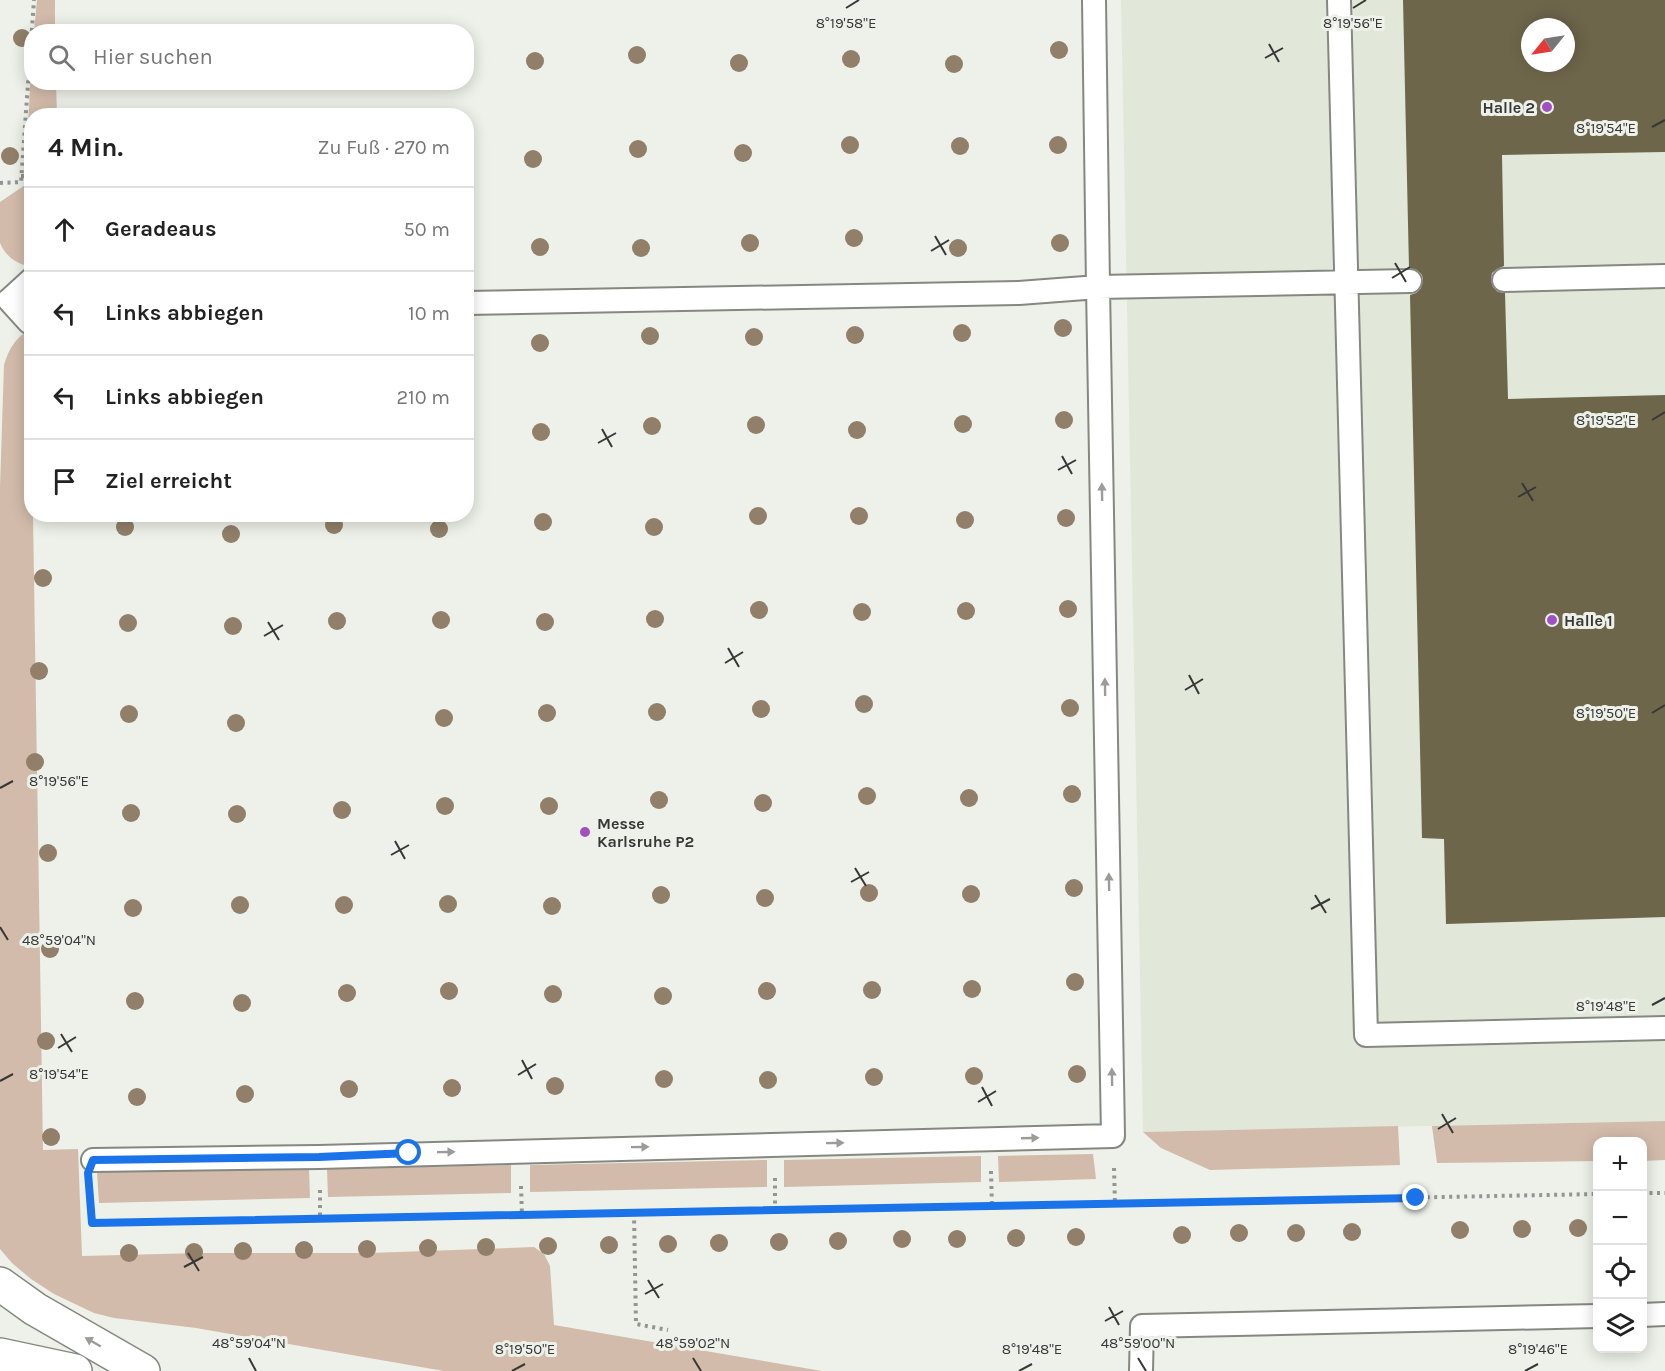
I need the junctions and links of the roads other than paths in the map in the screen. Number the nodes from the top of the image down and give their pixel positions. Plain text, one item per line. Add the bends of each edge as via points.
1 (1095, 0) edge
2 (1339, 0) edge
3 (1665, 276) edge
4 (1504, 280) dead end
5 (1410, 281) dead end
6 (1346, 282) junction
7 (24, 285) edge
8 (1098, 287) junction
9 (4, 299) edge
10 (24, 300) edge
11 (474, 303) edge
12 (24, 317) edge
13 (1665, 1028) edge
14 (93, 1160) road end
15 (0, 1284) edge
16 (1665, 1314) edge
17 (1647, 1315) edge
18 (1593, 1316) edge
19 (0, 1355) edge
20 (75, 1371) edge
21 (143, 1371) edge
22 (1140, 1371) edge

1 - 8 lane
2 - 6 lane
3 - 4 lane
5 - 6 lane
6 - 8 lane
6 - 13 lane via 1365,1035
7 - 9 lane
8 - 11 lane via 1008,293
14 -> 8 lane via 1113,1136
9 - 10 lane
9 - 12 lane
21 -> 15 street via 35,1309
16 - 17 lane
18 - 22 lane via 1142,1326
19 - 20 street

